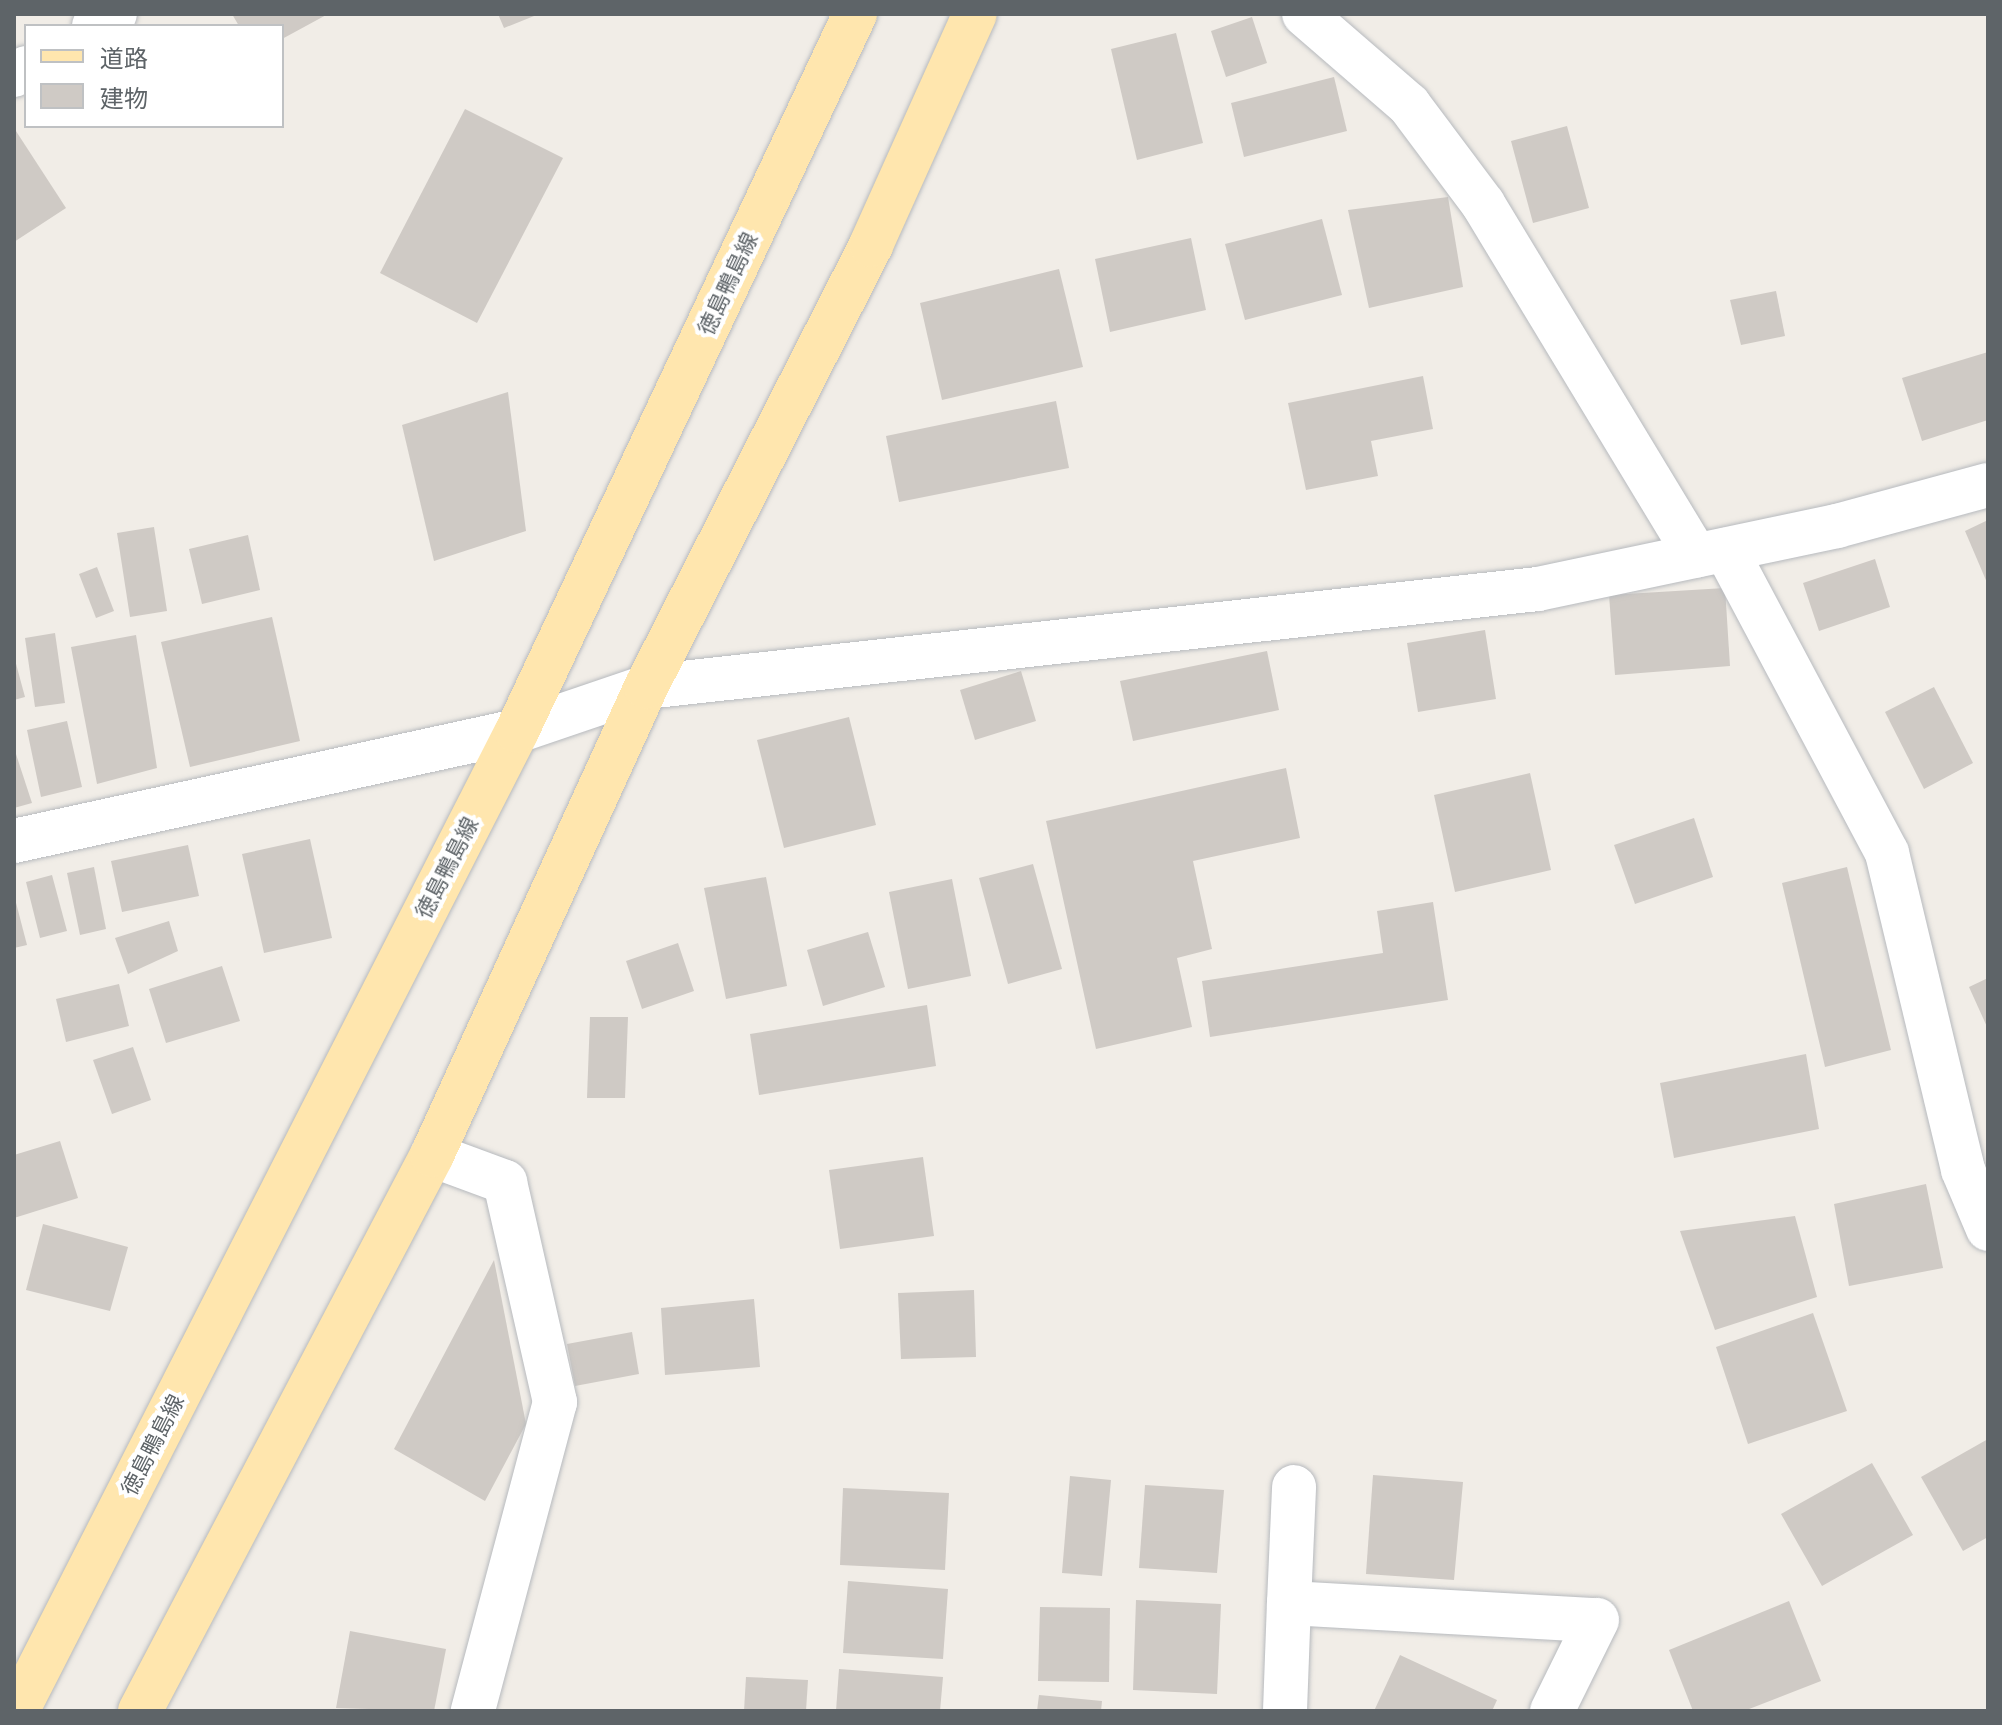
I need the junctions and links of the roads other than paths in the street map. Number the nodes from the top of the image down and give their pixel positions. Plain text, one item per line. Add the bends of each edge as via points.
1 (855, 14) edge
2 (975, 14) edge
3 (1304, 14) edge
4 (1988, 485) edge
5 (1711, 553) junction
6 (646, 687) junction
7 (517, 731) junction
8 (14, 841) edge
9 (432, 1155) junction
10 (1988, 1229) edge
11 (1294, 1487) dead end
12 (1289, 1603) junction
13 (17, 1711) edge
14 (140, 1711) edge
15 (473, 1711) edge
16 (1285, 1711) edge
17 (1552, 1711) edge

1 - 7 main road, 徳島鴨島線
2 - 6 main road via 871,245
3 - 5 street via 1409,105 1483,204
4 - 5 street
5 - 6 street via 1538,589
5 - 10 street via 1887,853 1963,1170
6 - 7 street
6 - 9 main road
7 - 8 street
7 - 13 main road, 徳島鴨島線
9 - 14 main road
9 - 15 street via 505,1182 555,1402
11 - 12 street
12 - 16 street
12 - 17 street via 1597,1620

